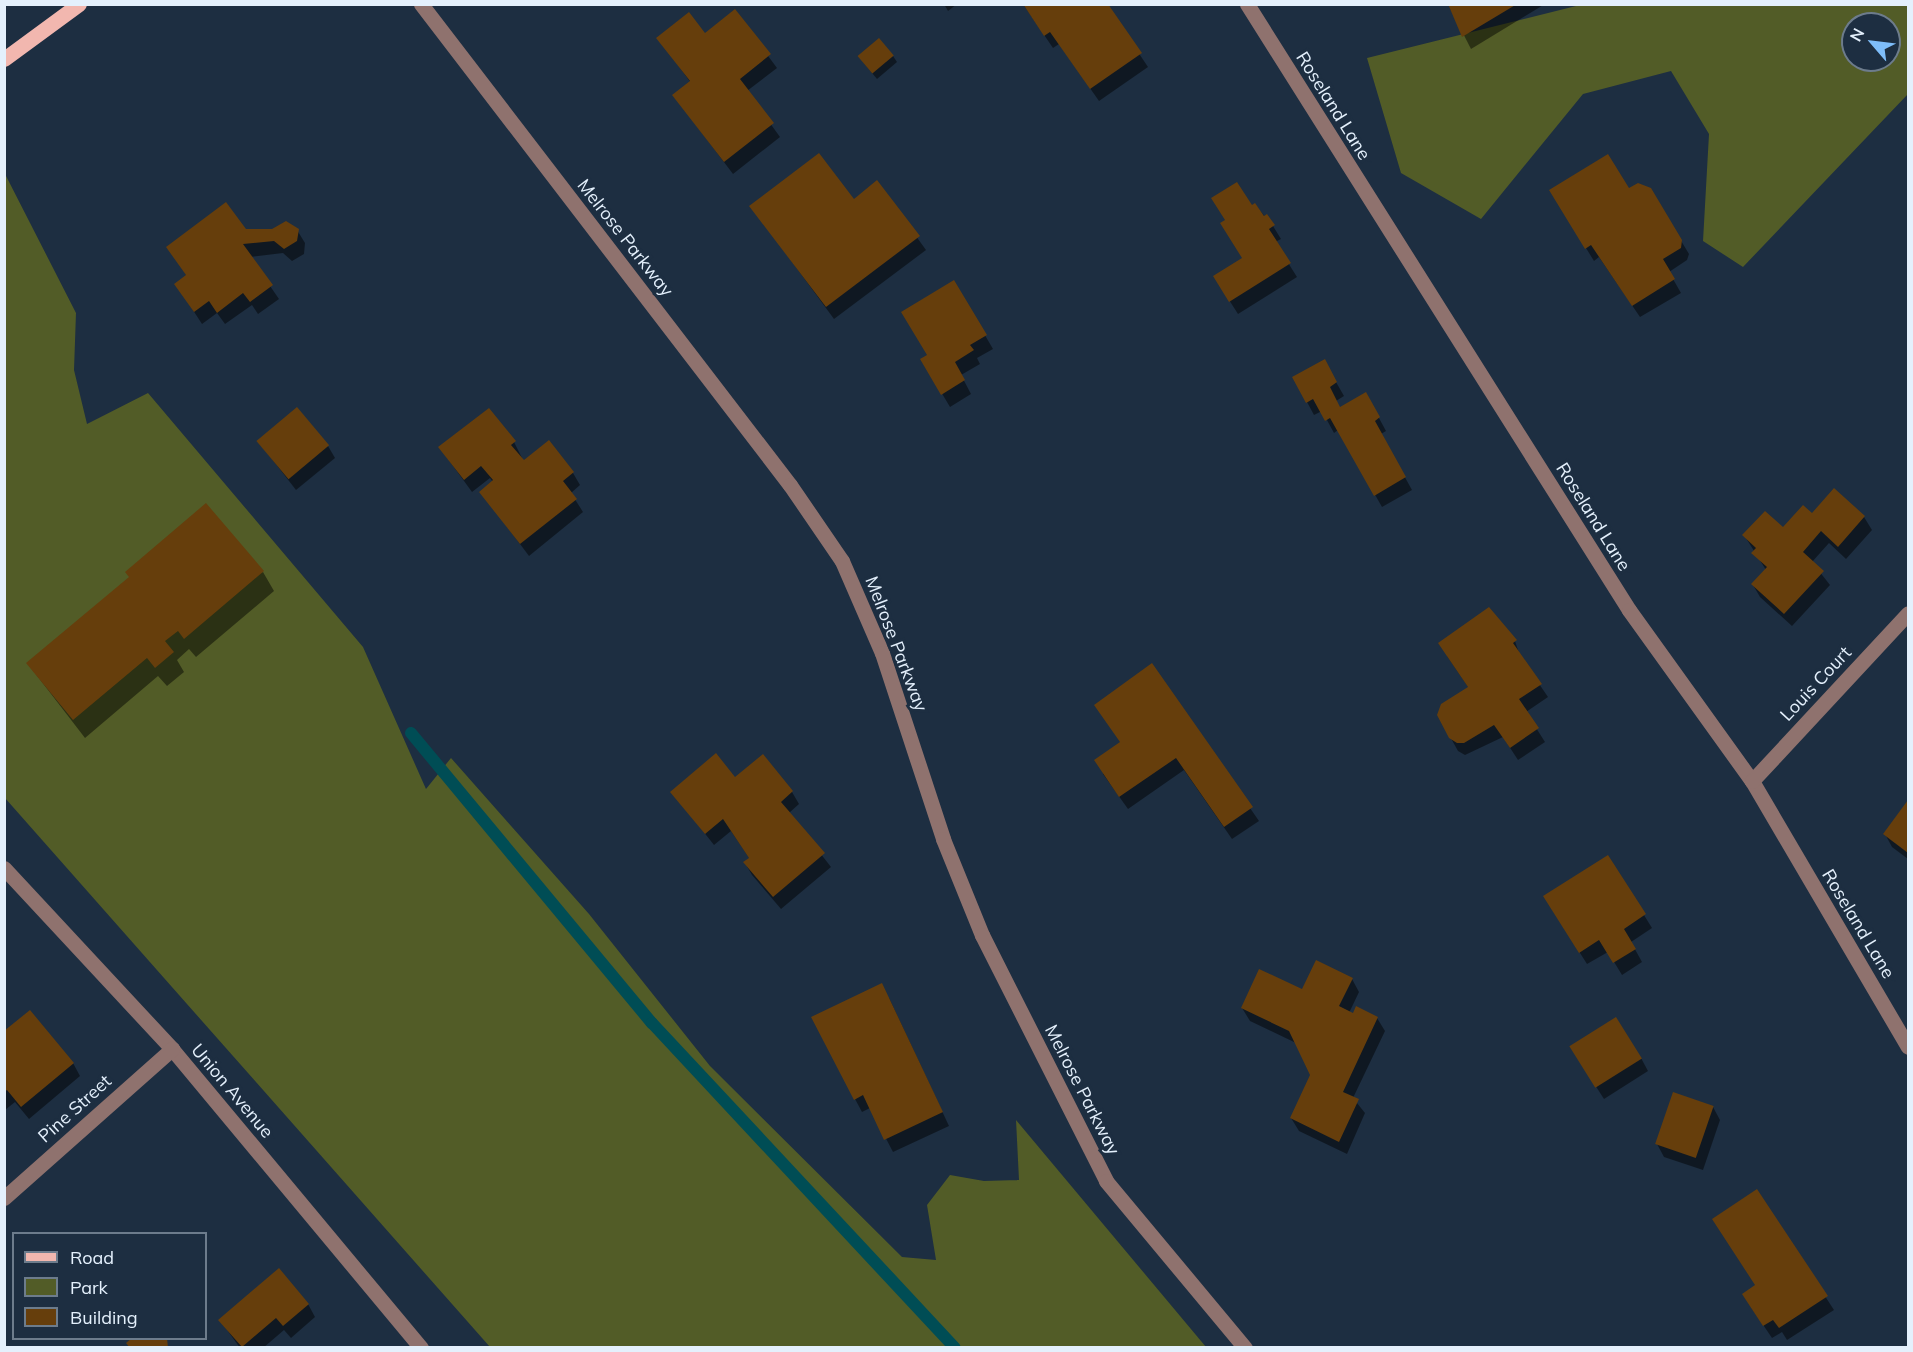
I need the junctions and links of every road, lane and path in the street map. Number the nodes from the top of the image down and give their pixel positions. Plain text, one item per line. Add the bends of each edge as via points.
1 (79, 4) edge
2 (421, 4) edge
3 (1247, 4) edge
4 (4, 59) edge
5 (1908, 613) edge
6 (1752, 781) junction
7 (4, 868) edge
8 (1908, 1047) edge
9 (172, 1049) junction
10 (4, 1198) edge
11 (421, 1347) edge
12 (1245, 1347) edge

1 - 4 main road
2 - 12 street, Melrose Parkway via 790,485 842,561 882,653 943,839 982,935 1106,1181
3 - 6 street, Roseland Lane via 1629,610
5 - 6 street, Louis Court
6 - 8 street, Roseland Lane
7 - 9 street, Union Avenue
9 - 10 street, Pine Street
9 - 11 street, Union Avenue

